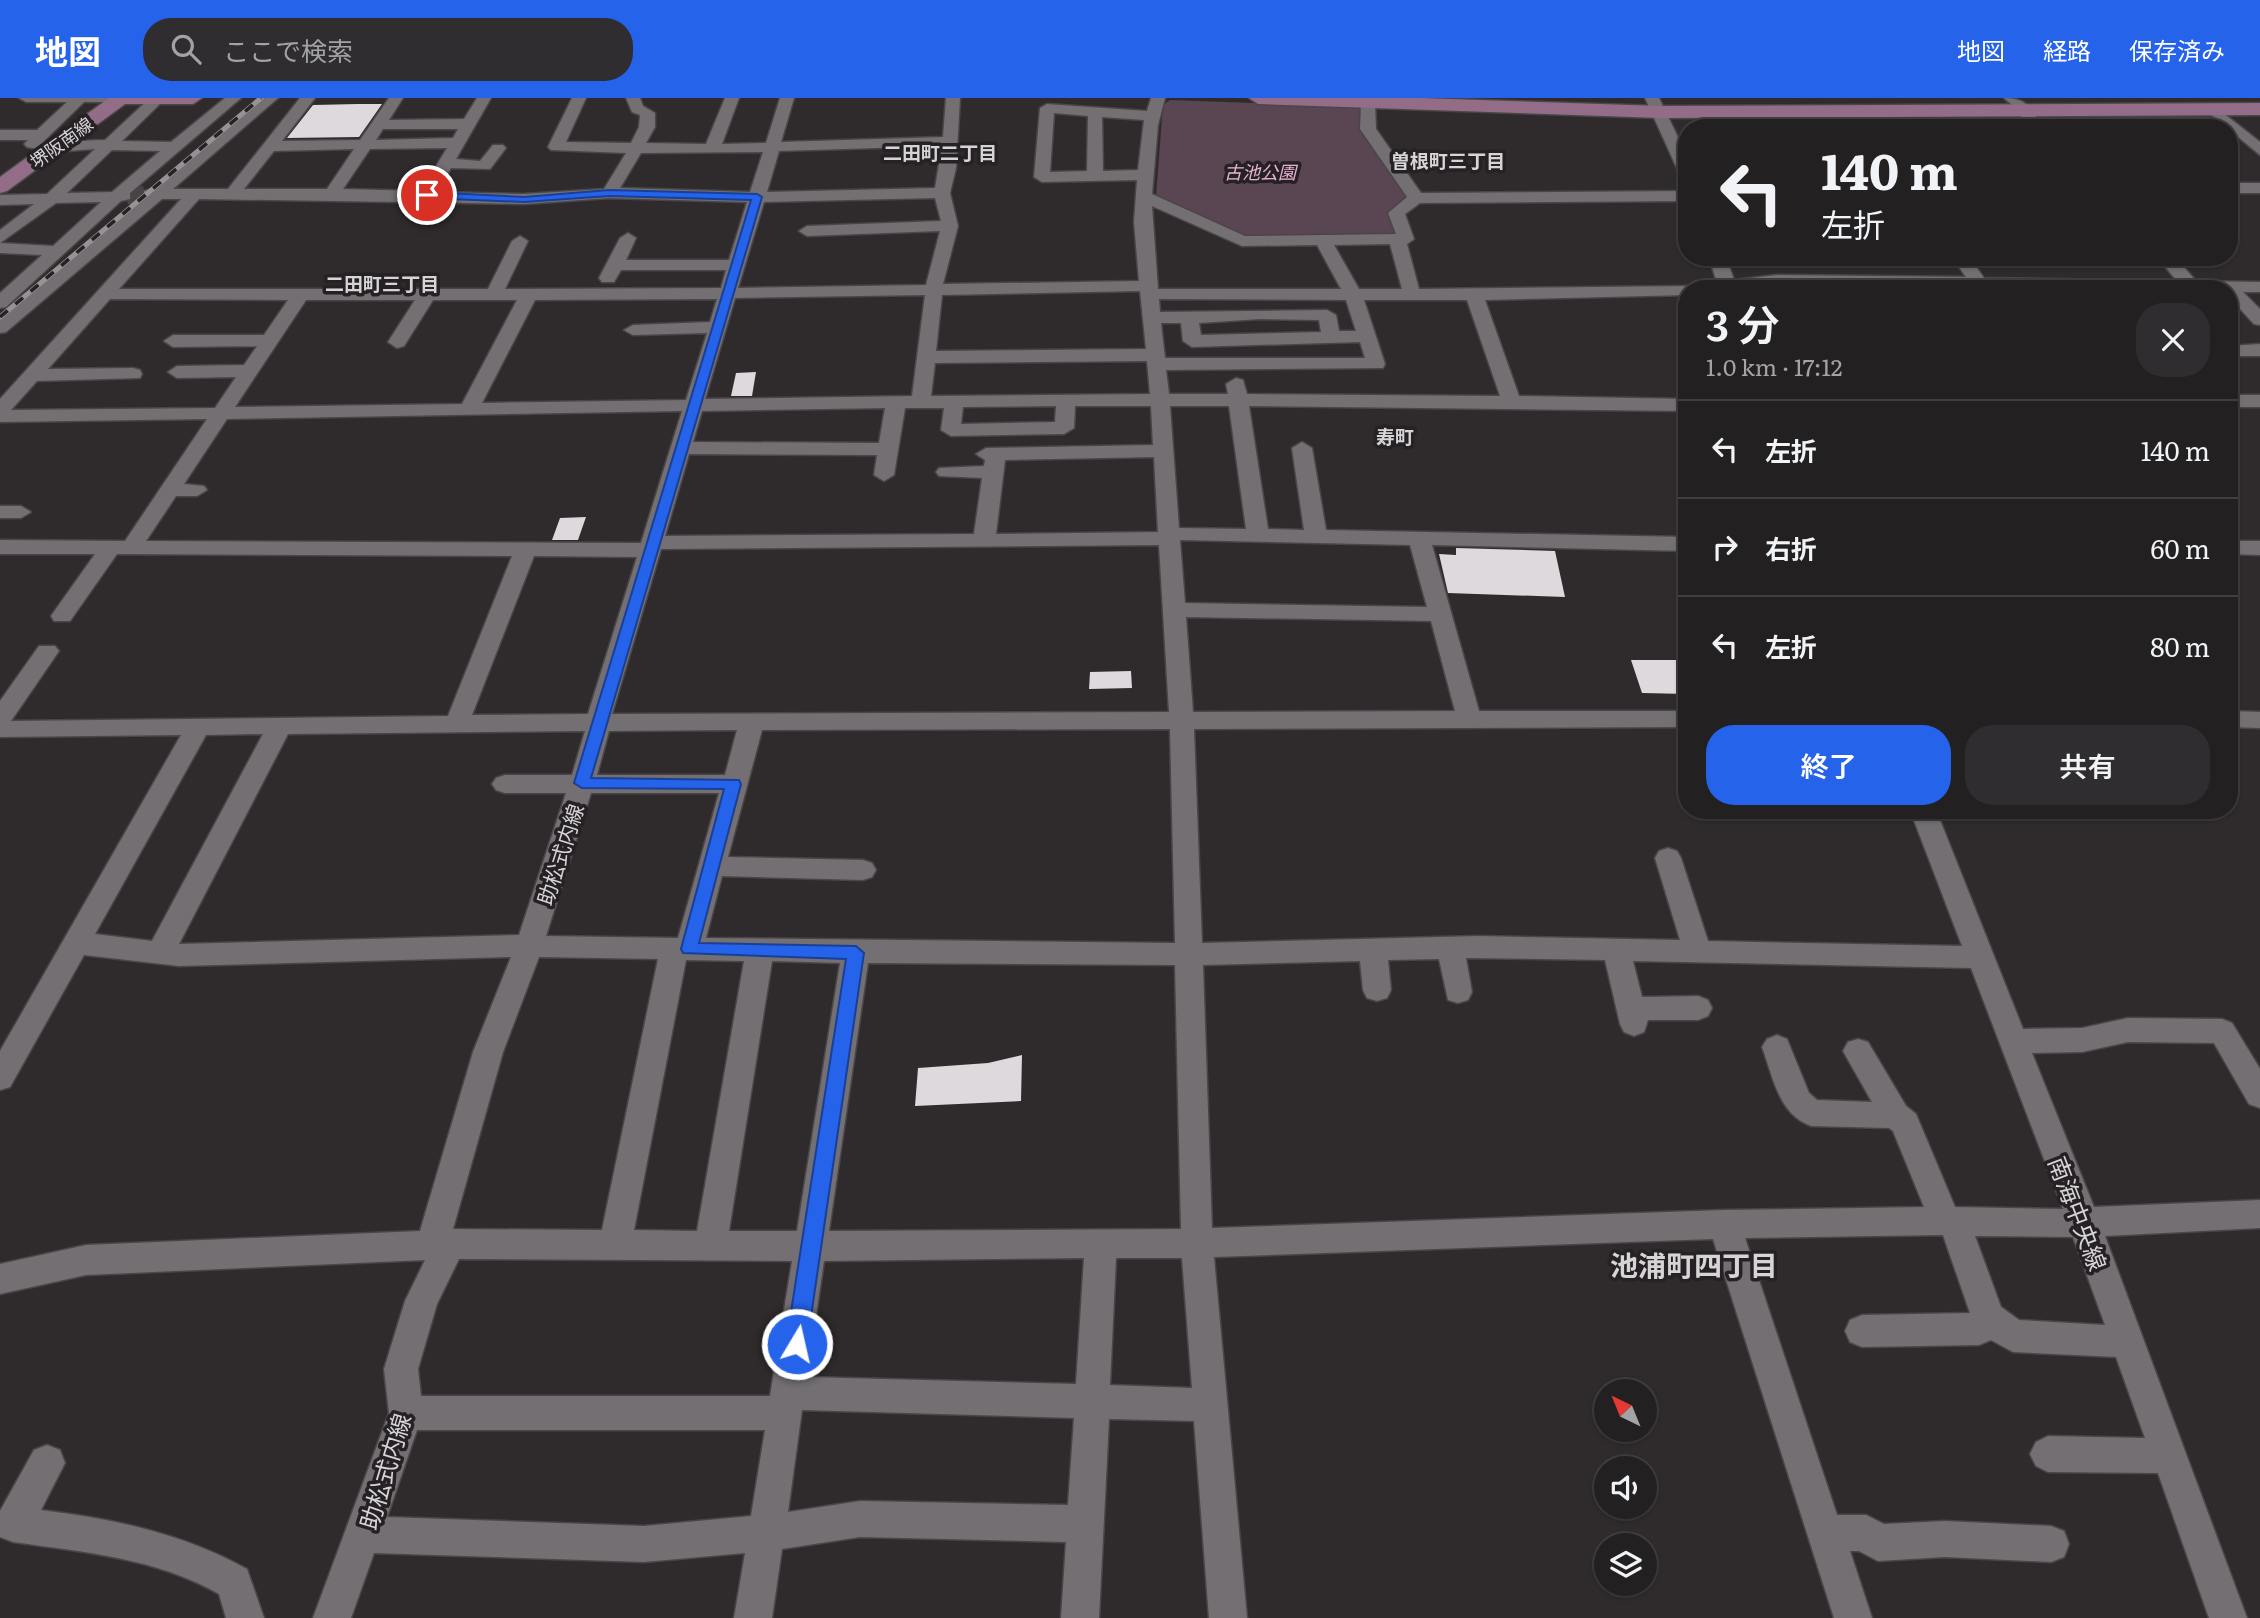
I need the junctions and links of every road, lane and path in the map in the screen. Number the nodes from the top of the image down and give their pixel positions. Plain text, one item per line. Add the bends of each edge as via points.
1 (26, 98) edge
2 (121, 98) edge
3 (159, 98) edge
4 (193, 98) edge
5 (234, 98) edge
6 (271, 98) edge
7 (309, 98) edge
8 (396, 98) edge
9 (484, 98) edge
10 (579, 98) edge
11 (633, 98) edge
12 (732, 98) edge
13 (787, 98) edge
14 (954, 98) edge
15 (1158, 98) edge
16 (1258, 98) edge
17 (79, 99) edge
18 (1379, 101) edge
19 (2018, 104) edge
20 (1657, 105) edge
21 (2213, 108) junction
22 (2260, 109) edge
23 (1095, 111) junction
24 (1850, 113) junction
25 (1152, 116) junction
26 (1856, 119) edge
27 (2029, 119) edge
28 (2225, 119) edge
29 (466, 124) junction
30 (377, 125) junction
31 (124, 129) junction
32 (148, 130) dead end
33 (173, 130) dead end
34 (197, 130) junction
35 (2238, 130) edge
36 (0, 135) edge
37 (49, 141) junction
38 (949, 141) junction
39 (218, 143) junction
40 (457, 143) junction
41 (272, 144) junction
42 (365, 144) junction
43 (106, 146) junction
44 (174, 147) junction
45 (772, 147) junction
46 (498, 148) dead end
47 (636, 149) junction
48 (712, 149) junction
49 (2260, 150) edge
50 (1678, 153) edge
51 (446, 163) junction
52 (1146, 175) junction
53 (1095, 176) junction
54 (0, 187) edge
55 (2238, 188) edge
56 (2260, 188) edge
57 (233, 193) junction
58 (609, 193) junction
59 (942, 193) junction
60 (154, 194) junction
61 (195, 194) junction
62 (332, 194) junction
63 (427, 195) junction
64 (123, 196) junction
65 (1144, 196) junction
66 (1678, 196) edge
67 (757, 197) junction
68 (1416, 198) junction
69 (51, 199) junction
70 (0, 200) edge
71 (950, 226) junction
72 (807, 231) dead end
73 (0, 238) edge
74 (628, 238) dead end
75 (1397, 239) junction
76 (520, 241) dead end
77 (1323, 241) junction
78 (0, 248) edge
79 (59, 251) junction
80 (614, 265) junction
81 (736, 265) junction
82 (2173, 266) edge
83 (2186, 280) edge
84 (2238, 286) edge
85 (2260, 287) edge
86 (933, 289) junction
87 (1150, 290) junction
88 (1678, 290) edge
89 (729, 292) junction
90 (105, 294) junction
91 (300, 295) junction
92 (427, 295) junction
93 (494, 295) junction
94 (529, 295) junction
95 (599, 295) junction
96 (1412, 295) junction
97 (1474, 295) junction
98 (1354, 296) junction
99 (2238, 297) edge
100 (36, 298) junction
101 (5, 299) edge
102 (1152, 317) junction
103 (2240, 320) dead end
104 (2260, 320) edge
105 (718, 327) junction
106 (0, 328) edge
107 (633, 330) dead end
108 (1367, 336) junction
109 (268, 340) junction
110 (173, 341) dead end
111 (397, 342) dead end
112 (2260, 350) edge
113 (2238, 351) edge
114 (925, 357) junction
115 (1155, 360) junction
116 (1233, 365) junction
117 (246, 371) junction
118 (177, 372) dead end
119 (33, 375) junction
120 (176, 396) dead end
121 (1066, 399) junction
122 (954, 400) junction
123 (1160, 400) junction
124 (1238, 400) junction
125 (1511, 400) junction
126 (896, 401) junction
127 (921, 401) junction
128 (2238, 401) edge
129 (2260, 401) edge
130 (694, 405) junction
131 (1678, 405) edge
132 (469, 409) junction
133 (0, 413) edge
134 (163, 414) junction
135 (220, 414) junction
136 (109, 415) junction
137 (682, 448) junction
138 (1301, 448) dead end
139 (889, 449) junction
140 (1163, 451) junction
141 (991, 460) junction
142 (946, 472) dead end
143 (884, 475) dead end
144 (167, 490) junction
145 (197, 490) dead end
146 (1169, 536) junction
147 (1258, 536) junction
148 (1315, 537) junction
149 (1419, 538) junction
150 (984, 540) junction
151 (1678, 544) edge
152 (652, 546) junction
153 (0, 547) edge
154 (121, 548) junction
155 (2238, 548) edge
156 (2260, 548) edge
157 (526, 549) junction
158 (1172, 610) junction
159 (1440, 614) junction
160 (62, 616) dead end
161 (47, 651) dead end
162 (1469, 717) junction
163 (0, 719) edge
164 (1678, 719) edge
165 (2238, 719) edge
166 (2260, 719) edge
167 (1182, 720) junction
168 (752, 721) junction
169 (598, 722) junction
170 (457, 724) junction
171 (280, 726) junction
172 (198, 727) junction
173 (0, 729) edge
174 (582, 783) junction
175 (505, 784) dead end
176 (733, 784) junction
177 (1926, 819) edge
178 (1668, 858) dead end
179 (711, 866) junction
180 (863, 870) dead end
181 (76, 943) junction
182 (529, 946) junction
183 (1451, 948) junction
184 (682, 949) junction
185 (1373, 949) junction
186 (760, 950) junction
187 (1617, 950) junction
188 (1698, 952) junction
189 (160, 953) junction
190 (856, 953) junction
191 (1190, 954) junction
192 (1979, 957) junction
193 (1377, 990) dead end
194 (1458, 992) dead end
195 (1698, 1008) dead end
196 (1632, 1016) joint
197 (2012, 1041) junction
198 (1777, 1047) dead end
199 (1858, 1051) dead end
200 (0, 1078) edge
201 (2260, 1095) edge
202 (1895, 1115) junction
203 (2260, 1214) edge
204 (2083, 1220) junction
205 (1950, 1222) junction
206 (1724, 1224) junction
207 (1101, 1243) junction
208 (1197, 1243) junction
209 (441, 1245) junction
210 (615, 1245) junction
211 (710, 1246) junction
212 (812, 1246) junction
213 (1, 1280) edge
214 (1988, 1317) junction
215 (1861, 1331) dead end
216 (2127, 1342) junction
217 (1093, 1401) junction
218 (787, 1403) junction
219 (1210, 1405) junction
220 (406, 1413) junction
221 (2048, 1454) dead end
222 (2169, 1456) junction
223 (47, 1463) dead end
224 (1086, 1524) junction
225 (767, 1533) junction
226 (1825, 1533) junction
227 (365, 1534) junction
228 (2051, 1544) dead end
229 (245, 1618) edge
230 (332, 1618) edge
231 (753, 1618) edge
232 (1080, 1618) edge
233 (1227, 1618) edge
234 (1853, 1618) edge
235 (2228, 1618) edge

1 - 17 street
2 - 3 main road
2 - 17 street
2 - 37 main road, 堺阪南線
3 - 4 main road
3 - 31 street
5 - 34 street
6 - 39 street
7 - 41 street
8 - 30 street
9 - 29 street
10 - 47 street via 556,147
11 - 47 street via 637,109 648,113
12 - 48 street
13 - 45 street, 助松式内線
14 - 38 street
15 - 25 street
16 - 18 main road
17 - 37 street
18 - 20 main road
18 - 68 street via 1368,129
19 - 21 main road
19 - 24 main road
19 - 27 street
20 - 24 main road
20 - 50 street
21 - 22 main road
21 - 28 street
23 - 25 street
23 - 53 street
23 - 53 street via 1047,108 1042,177
24 - 26 street
25 - 52 street
29 - 30 street
29 - 40 street
30 - 42 street
31 - 32 street
31 - 43 street
33 - 34 street
34 - 44 street
35 - 49 street
36 - 37 street
37 - 43 street
37 - 54 main road, 堺阪南線
38 - 45 street
38 - 59 street
39 - 41 street
39 - 60 street
40 - 42 street
40 - 51 street
41 - 42 street
41 - 57 street
42 - 62 street
43 - 44 street
43 - 69 street
44 - 64 street
45 - 48 street
45 - 67 street, 助松式内線
46 - 51 street via 484,166
47 - 48 street
47 - 58 street
51 - 63 street
52 - 53 street
52 - 65 street
55 - 56 street
57 - 61 street
57 - 62 street
58 - 63 street via 524,200
58 - 67 street
59 - 67 street
59 - 71 street
60 - 61 street
60 - 100 street
61 - 90 street
62 - 63 street
64 - 69 street
64 - 79 street
65 - 77 street via 1242,241
65 - 87 street via 1142,222
66 - 68 street
67 - 81 street, 助松式内線
68 - 75 street via 1396,213 1406,239
69 - 70 street
69 - 73 street
71 - 72 street
71 - 86 street
74 - 80 street
75 - 77 street
75 - 96 street
76 - 93 street
77 - 98 street
78 - 79 street
79 - 101 street
80 - 81 street
80 - 95 street
81 - 89 street, 助松式内線
82 - 83 street
84 - 85 street
86 - 87 street
86 - 89 street via 889,282
86 - 114 street
87 - 98 street
87 - 102 street
88 - 97 street
89 - 95 street
89 - 105 street, 助松式内線
90 - 91 street
90 - 119 street
91 - 92 street
91 - 109 street
92 - 93 street
92 - 111 street
93 - 94 street
94 - 95 street
94 - 132 street
96 - 97 street
96 - 98 street
97 - 125 street
98 - 108 street
99 - 104 street
100 - 101 street
100 - 106 street
102 - 108 street via 1190,318 1192,341
102 - 115 street
103 - 104 street
105 - 107 street
105 - 130 street, 助松式内線
108 - 116 street via 1376,364
109 - 110 street
109 - 117 street
112 - 113 street
114 - 115 street
114 - 127 street
115 - 116 street
115 - 123 street
116 - 124 street
117 - 118 street
117 - 135 street
119 - 133 street
119 - 136 street via 131,382
120 - 134 street
121 - 122 street
121 - 122 street via 1065,428 951,430
121 - 123 street
122 - 127 street
123 - 124 street
123 - 140 street
124 - 125 street
124 - 147 street
125 - 131 street
126 - 127 street
126 - 130 street
126 - 139 street
128 - 129 street
130 - 132 street
130 - 137 street, 助松式内線
132 - 135 street
133 - 136 street
134 - 135 street
134 - 136 street
135 - 144 street
137 - 139 street
137 - 152 street, 助松式内線
138 - 148 street
139 - 143 street
140 - 141 street
140 - 146 street
141 - 142 street
141 - 150 street
144 - 145 street
144 - 154 street
146 - 147 street
146 - 150 street
146 - 158 street
147 - 148 street
148 - 149 street
149 - 151 street
149 - 159 street
150 - 152 street
152 - 157 street
152 - 169 street, 助松式内線
153 - 154 street
154 - 157 street
154 - 160 street
155 - 156 street
157 - 170 street
158 - 159 street
158 - 167 street
159 - 162 street
161 - 163 street
162 - 164 street
162 - 167 street
165 - 166 street
167 - 168 street
167 - 191 street
168 - 169 street
168 - 176 street
169 - 170 street
169 - 174 street, 助松式内線
170 - 171 street
171 - 172 street
171 - 189 street
172 - 173 street
172 - 181 street
174 - 175 street
174 - 176 street
174 - 182 street, 助松式内線
176 - 179 street
177 - 192 street, 南海中央線
178 - 188 street
179 - 180 street
179 - 184 street
181 - 189 street
181 - 200 street
182 - 184 street
182 - 189 street
182 - 209 street, 助松式内線 via 488,1052
183 - 185 street
183 - 187 street
183 - 194 street
184 - 186 street
184 - 210 street
185 - 191 street
185 - 193 street
186 - 190 street
186 - 211 street
187 - 188 street
187 - 196 street
188 - 192 street
190 - 191 street
190 - 212 street
191 - 208 street
192 - 197 street, 南海中央線
195 - 196 street
197 - 201 street via 2082,1040 2128,1030 2222,1031
197 - 204 street, 南海中央線
198 - 202 street via 1797,1101 1811,1113
199 - 202 street
202 - 205 street via 1905,1123
203 - 204 street
204 - 205 street
204 - 216 street, 南海中央線
205 - 206 street
205 - 214 street
206 - 208 street
206 - 226 street
207 - 208 street
207 - 212 street
207 - 217 street
208 - 219 street
209 - 210 street
209 - 213 street via 86,1259
209 - 220 street, 助松式内線 via 401,1369
210 - 211 street
211 - 212 street
212 - 218 street
214 - 215 street via 1979,1329
214 - 216 street via 2013,1336
216 - 222 street, 南海中央線
217 - 218 street
217 - 219 street
217 - 224 street
218 - 220 street
218 - 225 street
219 - 233 street
220 - 227 street, 助松式内線
221 - 222 street
222 - 235 street, 南海中央線
223 - 229 street via 13,1524 137,1543 207,1564 234,1581
224 - 225 street via 860,1519
224 - 232 street
225 - 227 street via 643,1544
225 - 231 street
226 - 228 street via 1866,1533 1878,1543 1945,1539
226 - 234 street
227 - 230 street, 助松式内線

